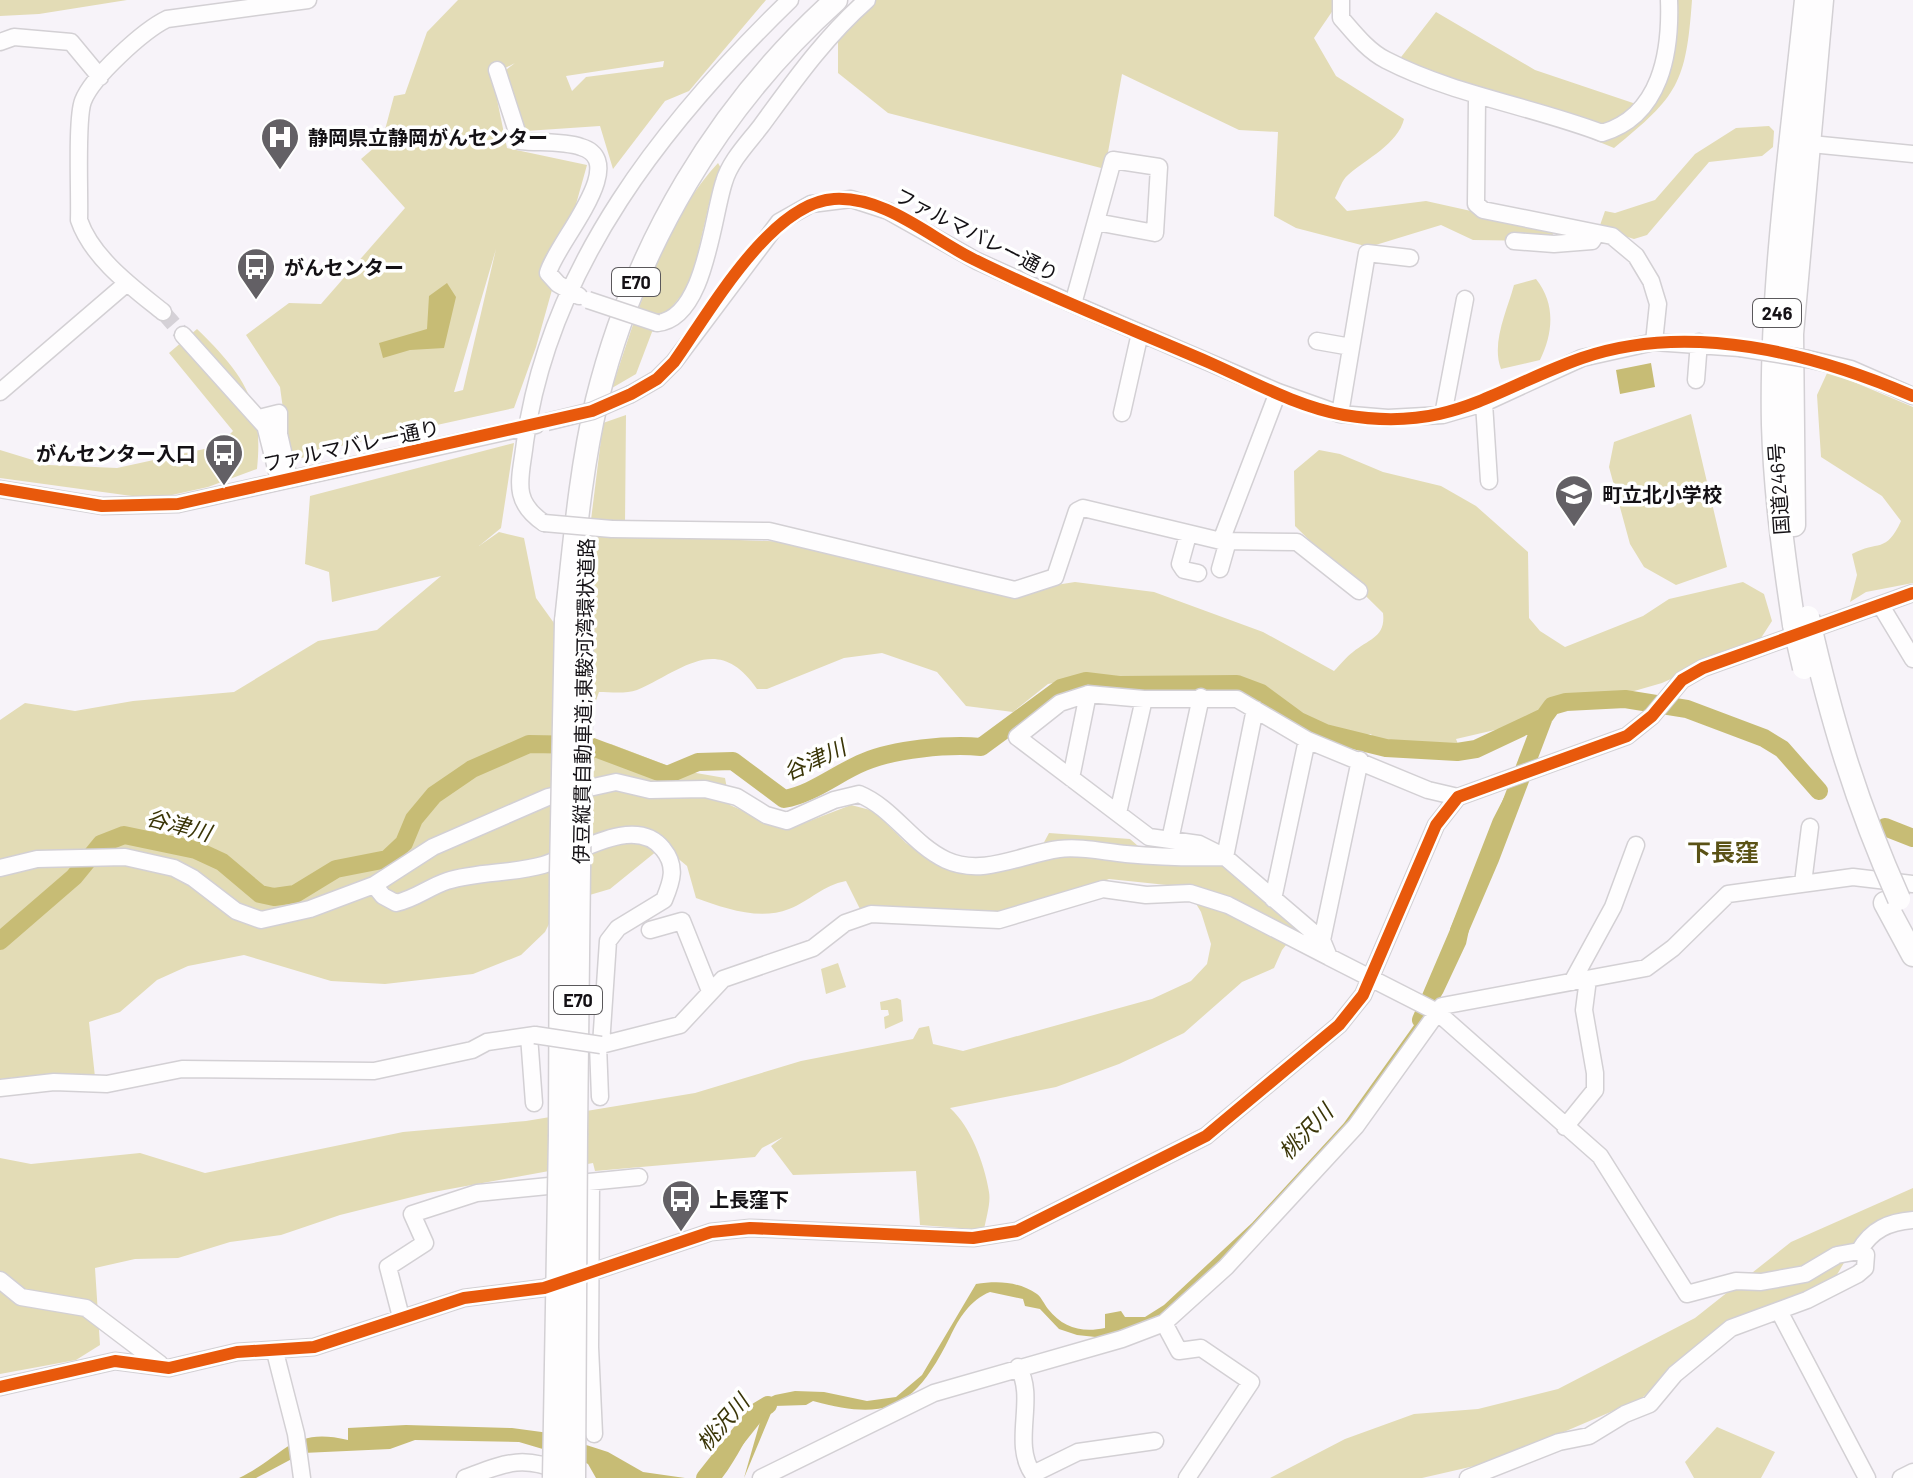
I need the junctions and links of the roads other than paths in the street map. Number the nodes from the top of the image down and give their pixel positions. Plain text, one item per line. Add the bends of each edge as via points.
1 (308, 0) edge
2 (790, 0) edge
3 (836, 0) edge
4 (845, 0) edge
5 (867, 0) edge
6 (1341, 0) edge
7 (1669, 0) edge
8 (1806, 0) edge
9 (1822, 0) edge
10 (0, 42) edge
11 (497, 70) dead end
12 (100, 77) junction
13 (1477, 98) junction
14 (1800, 143) junction
15 (1913, 154) edge
16 (1096, 222) junction
17 (1597, 233) junction
18 (1514, 241) dead end
19 (1410, 258) dead end
20 (127, 283) junction
21 (693, 290) junction
22 (570, 293) junction
23 (1465, 299) dead end
24 (1073, 304) junction
25 (714, 307) junction
26 (163, 312) tunnel mouth
27 (1140, 333) junction
28 (183, 335) tunnel mouth
29 (1317, 341) dead end
30 (1654, 342) junction
31 (1699, 342) junction
32 (1351, 347) junction
33 (1696, 380) dead end
34 (0, 392) edge
35 (1278, 392) junction
36 (1913, 396) edge
37 (1484, 403) junction
38 (1122, 413) dead end
39 (1340, 414) junction
40 (1443, 415) junction
41 (527, 427) junction
42 (284, 479) junction
43 (1489, 481) dead end
44 (0, 489) edge
45 (1188, 535) junction
46 (1224, 541) junction
47 (1220, 569) dead end
48 (1198, 573) dead end
49 (1359, 591) dead end
50 (1913, 593) edge
51 (1881, 606) junction
52 (574, 621) junction
53 (1912, 656) edge
54 (1088, 694) junction
55 (1201, 697) junction
56 (1144, 699) junction
57 (1255, 709) junction
58 (1307, 740) junction
59 (1360, 760) junction
60 (1071, 778) junction
61 (1458, 797) junction
62 (1118, 813) junction
63 (1810, 827) dead end
64 (1170, 840) junction
65 (1636, 845) dead end
66 (1225, 857) junction
67 (0, 868) edge
68 (1803, 883) junction
69 (374, 885) junction
70 (1899, 895) edge
71 (1273, 899) junction
72 (1913, 926) edge
73 (650, 930) dead end
74 (1322, 940) junction
75 (1913, 955) edge
76 (1329, 957) junction
77 (1580, 980) junction
78 (1370, 981) junction
79 (710, 991) junction
80 (1437, 1012) junction
81 (532, 1035) junction
82 (600, 1045) junction
83 (0, 1088) edge
84 (600, 1097) dead end
85 (534, 1103) dead end
86 (1565, 1127) junction
87 (568, 1134) junction
88 (639, 1177) dead end
89 (591, 1182) junction
90 (1913, 1220) edge
91 (1859, 1251) junction
92 (591, 1272) junction
93 (0, 1280) edge
94 (1779, 1311) junction
95 (401, 1317) junction
96 (1164, 1323) junction
97 (275, 1352) junction
98 (161, 1365) junction
99 (1018, 1367) junction
100 (0, 1387) edge
101 (594, 1434) dead end
102 (1155, 1441) dead end
103 (1913, 1472) edge
104 (302, 1478) edge
105 (465, 1478) edge
106 (552, 1478) edge
107 (575, 1478) edge
108 (761, 1478) edge
109 (1187, 1478) edge
110 (1468, 1478) edge
111 (1867, 1478) edge
112 (1901, 1478) edge

1 - 12 street via 167,19
2 - 22 street via 699,96 629,184 595,238
3 - 52 highway, 伊豆縦貫自動車道;東駿河湾環状道路 / E70 via 780,55 706,151 634,284 597,401
4 - 52 highway, 伊豆縦貫自動車道;東駿河湾環状道路 / E70 via 785,60 710,154 639,286 603,401
5 - 21 street via 832,31 725,178 706,261
6 - 13 street via 1341,18 1385,60
7 - 13 street via 1667,60 1656,87 1644,105 1610,131
8 - 14 highway, 国道246号 / 246
9 - 14 highway, 国道246号 / 246
10 - 12 street via 14,37 71,42
11 - 22 street via 520,141 582,147 600,164 593,194 548,273
12 - 20 street via 82,103 79,220 85,237
13 - 17 street via 1476,204 1483,210
14 - 15 street
14 - 70 highway, 国道246号 / 246, bridge via 1791,425 1801,621 1864,821
16 - 16 street via 1113,160 1159,167 1155,233
16 - 24 street
17 - 18 street via 1592,241
17 - 30 street via 1612,236 1636,256 1651,281 1658,304
19 - 32 street via 1367,253
20 - 26 street
20 - 34 street
21 - 22 street, bridge via 677,315 657,323
21 - 25 street
22 - 41 street
23 - 40 street
24 - 25 street, ファルマバレー通り via 977,261 888,211 851,199 811,204 779,222
24 - 27 street, ファルマバレー通り
25 - 41 street, ファルマバレー通り, bridge via 657,379 592,411
27 - 35 street, ファルマバレー通り
27 - 38 street
28 - 42 street via 269,418
29 - 32 street
30 - 31 street, ファルマバレー通り
30 - 37 street, ファルマバレー通り via 1582,358
31 - 33 street
31 - 36 street, ファルマバレー通り, bridge via 1808,359 1864,374
32 - 39 street
35 - 39 street, ファルマバレー通り
35 - 46 street
37 - 40 street, ファルマバレー通り
37 - 43 street
39 - 40 street, ファルマバレー通り
41 - 42 street, ファルマバレー通り
41 - 45 street, bridge via 519,494 529,513 544,523 769,531 1015,590 1055,577 1077,511 1083,508
42 - 44 street, ファルマバレー通り via 148,506 79,504
45 - 46 street
45 - 48 street via 1180,564
46 - 47 street
46 - 49 street via 1297,542
50 - 51 street
51 - 53 street
51 - 61 street via 1703,668 1682,680 1627,736
52 - 87 highway, 伊豆縦貫自動車道;東駿河湾環状道路 / E70, bridge
54 - 56 street
54 - 60 street
54 - 60 street via 1060,703 1017,737
55 - 56 street
55 - 57 street via 1237,699
55 - 64 street
56 - 62 street
57 - 58 street
57 - 66 street
58 - 59 street
58 - 71 street
59 - 61 street via 1428,790
59 - 74 street
60 - 62 street
61 - 78 street via 1436,825
62 - 64 street via 1149,837
63 - 68 street
64 - 66 street via 1199,844
65 - 77 street
66 - 69 street via 1168,858 1061,848 974,866 948,861 925,847 859,794 787,821 737,797 705,789 650,790 616,782 548,797 433,847
66 - 71 street
67 - 69 street via 37,859 125,857 174,868 236,911 261,920
68 - 70 street via 1853,877
68 - 77 street via 1728,894 1646,968
69 - 82 street via 396,903 446,882 509,874 621,836 647,837 660,844 673,871 664,900 618,928 608,941
70 - 72 highway, 国道246号 / 246
70 - 75 highway, 国道246号 / 246
71 - 74 street
73 - 79 street via 685,915
74 - 76 street
76 - 78 street
76 - 79 street via 1228,905 1190,893 1146,895 1103,889 999,920 871,914 845,923 813,948 723,979
77 - 80 street via 1462,1000
77 - 86 street via 1595,1090
78 - 80 street
78 - 92 street via 1339,1025 1206,1136 1017,1231 973,1238 736,1228 687,1237
79 - 82 street via 680,1025
80 - 86 street
80 - 96 street via 1347,1137 1226,1267
81 - 82 street, bridge
81 - 83 street via 374,1071 182,1069 107,1084
81 - 85 street
82 - 84 street
86 - 91 street via 1600,1156 1687,1294 1736,1281 1805,1274 1837,1255
87 - 106 highway, 伊豆縦貫自動車道;東駿河湾環状道路 / E70, bridge
87 - 107 highway, 伊豆縦貫自動車道;東駿河湾環状道路 / E70, bridge
88 - 89 street
89 - 92 street
89 - 95 street via 477,1193 412,1214 425,1243 388,1267
90 - 91 street via 1878,1229
91 - 94 street via 1868,1261 1858,1274
92 - 95 street via 544,1288 464,1298
92 - 101 street
93 - 98 street via 21,1297 86,1308
94 - 110 street via 1751,1318 1705,1347 1650,1404 1589,1436 1559,1442
94 - 111 street
95 - 97 street via 314,1347
96 - 99 street
96 - 109 street via 1179,1351 1201,1348 1251,1382
97 - 98 street via 237,1352 185,1366
97 - 104 street
98 - 100 street via 115,1361
99 - 102 street via 1025,1381 1023,1424 1033,1474 1078,1452
99 - 108 street via 934,1393
103 - 112 street
105 - 107 street via 510,1461 533,1462

